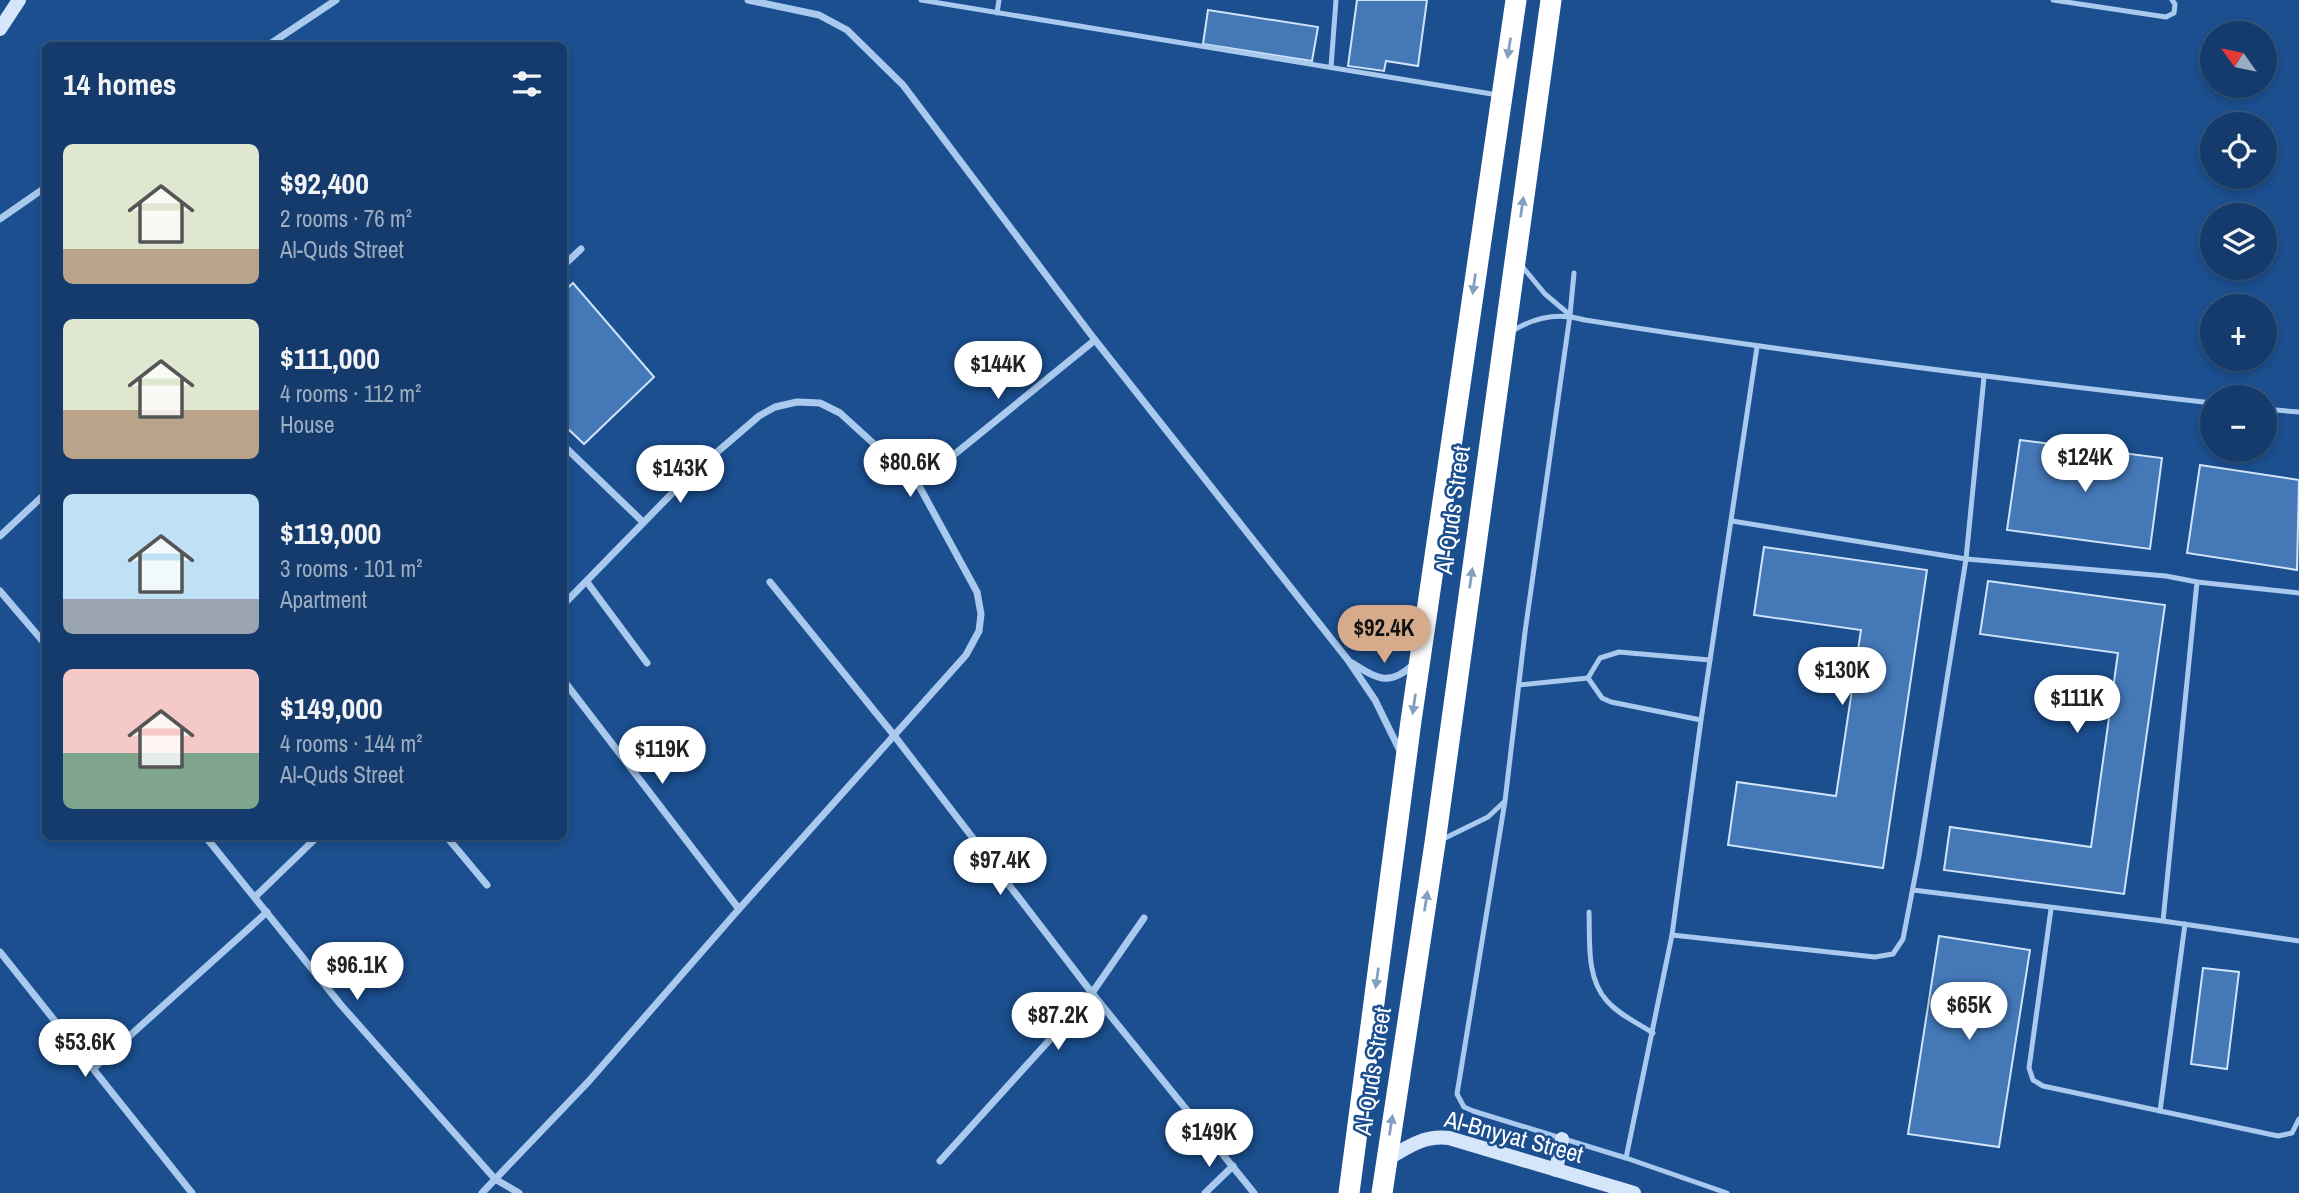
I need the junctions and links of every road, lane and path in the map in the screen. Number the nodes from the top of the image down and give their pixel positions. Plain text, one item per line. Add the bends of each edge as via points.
1 (19, 0) edge
2 (337, 0) edge
3 (748, 0) edge
4 (921, 0) edge
5 (999, 0) edge
6 (1336, 0) edge
7 (1516, 0) edge
8 (2053, 0) edge
9 (2172, 0) edge
10 (1552, 2) edge
11 (997, 13) junction
12 (0, 29) edge
13 (273, 42) edge
14 (1331, 68) junction
15 (1501, 96) junction
16 (42, 190) edge
17 (0, 219) edge
18 (581, 249) dead end
19 (1515, 256) junction
20 (567, 262) edge
21 (1574, 274) dead end
22 (1570, 315) junction
23 (1503, 338) junction
24 (1095, 340) junction
25 (1756, 347) junction
26 (1984, 377) junction
27 (2200, 402) edge
28 (2277, 410) edge
29 (2299, 412) edge
30 (567, 449) edge
31 (918, 484) junction
32 (42, 497) edge
33 (1731, 521) junction
34 (643, 522) junction
35 (0, 536) edge
36 (1966, 559) junction
37 (587, 582) junction
38 (770, 582) dead end
39 (2197, 582) junction
40 (0, 591) edge
41 (2299, 593) edge
42 (567, 601) edge
43 (42, 640) edge
44 (1420, 659) junction
45 (1348, 660) junction
46 (1710, 660) junction
47 (647, 663) dead end
48 (1588, 678) junction
49 (567, 685) edge
50 (1519, 685) junction
51 (1701, 720) junction
52 (893, 734) junction
53 (1405, 765) junction
54 (1505, 801) junction
55 (208, 840) edge
56 (314, 840) edge
57 (449, 840) edge
58 (1435, 843) junction
59 (487, 885) dead end
60 (1913, 890) junction
61 (255, 897) junction
62 (739, 909) junction
63 (2051, 909) junction
64 (267, 912) junction
65 (1589, 912) dead end
66 (1144, 918) dead end
67 (2163, 921) junction
68 (2185, 924) junction
69 (1672, 935) junction
70 (2299, 941) edge
71 (0, 952) edge
72 (1091, 993) junction
73 (1653, 1032) junction
74 (94, 1068) junction
75 (2160, 1111) junction
76 (2299, 1119) edge
77 (1562, 1139) junction
78 (1626, 1158) junction
79 (1386, 1160) junction
80 (940, 1161) dead end
81 (1233, 1166) junction
82 (1556, 1171) junction
83 (495, 1180) junction
84 (192, 1193) edge
85 (482, 1193) edge
86 (519, 1193) edge
87 (1205, 1193) edge
88 (1254, 1193) edge
89 (1349, 1193) edge
90 (1382, 1193) edge
91 (1634, 1193) edge
92 (1727, 1193) edge

1 - 12 main road
2 - 13 street
3 - 24 street via 820,15 871,51 903,85
4 - 11 lane
5 - 11 lane
6 - 14 lane
7 -> 15 highway, Al-Quds Street
8 - 9 lane via 2166,17 2174,13
19 -> 10 highway, Al-Quds Street
11 - 14 lane
14 - 15 lane
15 -> 44 highway, Al-Quds Street
16 - 17 street
18 - 20 street
19 - 22 lane via 1534,283
19 - 23 highway, Al-Quds Street
21 - 22 lane
22 - 23 lane via 1534,320
22 - 25 lane
22 - 50 lane
58 -> 23 highway, Al-Quds Street
24 - 31 street
24 - 45 street
25 - 26 lane
25 - 33 lane
26 - 27 lane
26 - 36 lane
28 - 29 lane
30 - 34 street
31 - 34 street via 840,413 820,403 797,402 759,416
31 - 52 street via 977,592 981,614 979,631 966,655
32 - 35 street
33 - 36 lane
33 - 46 lane
34 - 37 street
36 - 39 lane
36 - 60 lane
37 - 42 street
37 - 47 street
38 - 52 street
39 - 41 lane
39 - 67 lane
40 - 43 street
44 - 45 street via 1402,675 1385,680
44 -> 53 highway, Al-Quds Street
45 - 53 street via 1386,721
46 - 48 lane via 1619,652 1600,658
46 - 51 lane
48 - 50 lane
48 - 51 lane via 1601,698 1611,702
49 - 62 street
50 - 54 lane
51 - 69 lane
52 - 62 street
52 - 72 street
53 -> 89 highway, Al-Quds Street
54 - 58 lane via 1488,817
54 - 77 lane via 1457,1094 1464,1107
55 - 61 street
56 - 61 street
57 - 59 street
79 -> 58 highway, Al-Quds Street
60 - 63 lane
60 - 69 lane via 1903,939 1893,954 1875,957
61 - 64 street
62 - 83 street via 589,1081
63 - 67 lane
63 - 75 lane via 2029,1068 2033,1080
64 - 74 street
64 - 83 street via 341,1005
65 - 73 lane via 1597,986 1614,1008
66 - 72 street
67 - 68 lane
68 - 70 lane
68 - 75 lane
69 - 73 lane
71 - 74 street
72 - 80 street
72 - 81 street
73 - 78 lane
74 - 84 street
75 - 76 lane via 2278,1136 2292,1133
77 - 78 lane
77 - 82 main road
78 - 92 lane
79 - 82 main road, Al-Bnyyat Street via 1436,1136
79 - 90 highway, Al-Quds Street
81 - 87 street
81 - 88 street
82 - 91 main road, Al-Bnyyat Street
83 - 85 street
83 - 86 street

